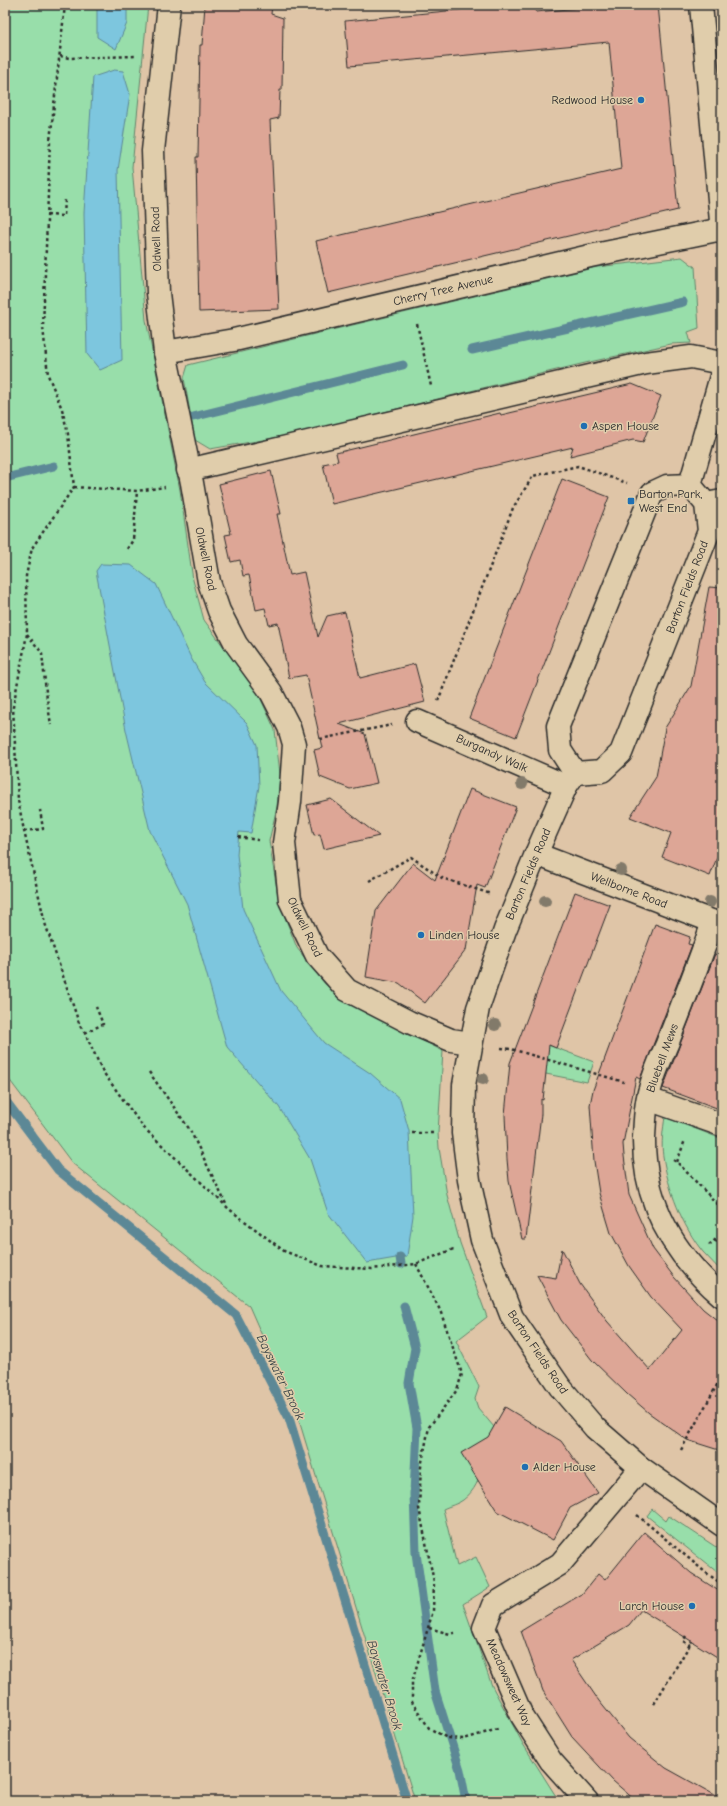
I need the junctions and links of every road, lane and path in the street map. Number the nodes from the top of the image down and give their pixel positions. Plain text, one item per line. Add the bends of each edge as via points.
1 (65, 5) edge
2 (169, 5) edge
3 (701, 5) edge
4 (60, 56) junction
5 (140, 56) dead end
6 (65, 200) dead end
7 (47, 215) junction
8 (722, 225) edge
9 (416, 318) dead end
10 (165, 352) junction
11 (722, 363) edge
12 (722, 373) edge
13 (437, 412) junction
14 (190, 476) junction
15 (631, 485) dead end
16 (690, 485) junction
17 (74, 487) junction
18 (137, 491) junction
19 (714, 503) edge
20 (127, 550) dead end
21 (27, 634) junction
22 (436, 707) dead end
23 (417, 721) joint
24 (51, 725) dead end
25 (294, 744) junction
26 (571, 780) junction
27 (40, 810) dead end
28 (24, 831) junction
29 (238, 837) dead end
30 (261, 840) dead end
31 (536, 854) junction
32 (369, 881) dead end
33 (516, 904) junction
34 (718, 924) edge
35 (96, 1007) dead end
36 (85, 1033) junction
37 (471, 1043) junction
38 (501, 1048) dead end
39 (148, 1072) dead end
40 (649, 1094) junction
41 (722, 1125) edge
42 (438, 1133) dead end
43 (687, 1133) dead end
44 (412, 1134) dead end
45 (670, 1159) dead end
46 (677, 1162) junction
47 (228, 1209) junction
48 (722, 1209) edge
49 (722, 1234) edge
50 (714, 1240) junction
51 (722, 1247) edge
52 (458, 1248) dead end
53 (706, 1248) dead end
54 (416, 1264) junction
55 (722, 1296) edge
56 (722, 1376) edge
57 (681, 1450) dead end
58 (641, 1468) junction
59 (635, 1513) dead end
60 (722, 1525) edge
61 (722, 1584) edge
62 (429, 1628) junction
63 (460, 1632) dead end
64 (686, 1636) dead end
65 (692, 1641) dead end
66 (690, 1645) junction
67 (654, 1704) dead end
68 (492, 1732) dead end
69 (587, 1801) edge

1 - 4 path
2 - 10 street, Oldwell Road via 153,151 158,293
3 - 8 street
4 - 5 path
4 - 7 path via 50,140
6 - 7 path via 64,216
7 - 17 path via 43,327 48,375 62,409 68,434
8 - 10 street, Cherry Tree Avenue via 234,340
9 - 13 path
10 - 14 street, Oldwell Road
11 - 13 street via 691,357 646,363
12 - 16 street
13 - 14 street
14 - 18 path
14 - 25 street, Oldwell Road via 209,582 219,611 236,644 271,692 289,727
15 - 22 path via 578,466 533,476 513,508
16 - 19 street, Barton Fields Road
16 - 26 street via 667,486 652,493 558,726 560,750
17 - 18 path
17 - 21 path via 32,548 26,576
18 - 20 path via 133,540
19 - 26 street, Barton Fields Road via 709,530 622,753 602,771
21 - 24 path via 42,653
21 - 28 path via 14,707 18,800
23 - 25 path
23 - 26 street, Burgandy Walk
25 - 37 street, Oldwell Road via 284,843 289,893 317,956 347,990 451,1040
26 - 31 street, Barton Fields Road
27 - 28 path via 43,829
28 - 36 path via 45,923 80,1026
29 - 30 path
31 - 33 street, Barton Fields Road
31 - 34 street, Wellborne Road
32 - 33 path via 411,857 442,878 477,888
33 - 37 street, Barton Fields Road via 504,930 478,1008
34 - 40 street, Bluebell Mews
35 - 36 path via 103,1024
36 - 47 path via 103,1072 143,1127
37 - 58 street, Barton Fields Road via 464,1085 463,1119 469,1180 482,1240 512,1317 560,1387 595,1428
38 - 40 path via 511,1049
39 - 47 path via 190,1130
40 - 41 street
40 - 55 street, Bluebell Mews via 644,1159 651,1192 662,1222 676,1247 704,1281
42 - 44 path
43 - 46 path
45 - 46 path
46 - 48 path
47 - 54 path via 284,1250 322,1266 372,1269
49 - 50 path
50 - 51 path
50 - 53 path
52 - 54 path
54 - 62 path via 440,1310 462,1374 457,1390 428,1427 421,1468 418,1508 434,1582 433,1611
56 - 57 path
58 - 60 street, Barton Fields Road
58 - 69 street, Meadowsweet Way via 560,1564 493,1605 484,1628 522,1716 551,1761
59 - 61 path
62 - 63 path via 450,1634
62 - 68 path via 412,1682 412,1702 429,1728 447,1738 464,1739
64 - 66 path via 683,1641
65 - 66 path
66 - 67 path

